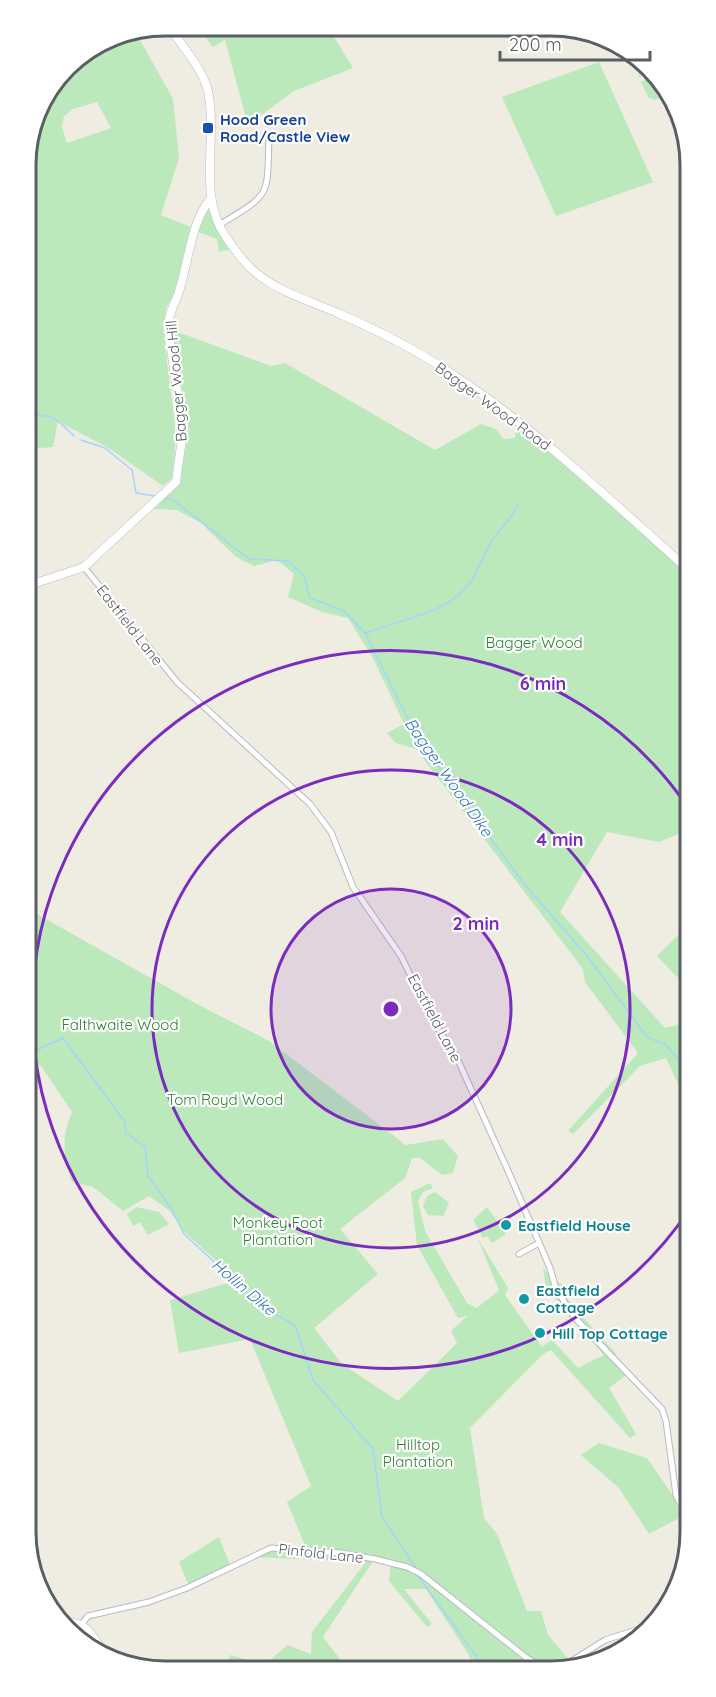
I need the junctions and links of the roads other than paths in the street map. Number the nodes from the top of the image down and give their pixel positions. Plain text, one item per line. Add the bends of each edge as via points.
1 (176, 36) edge
2 (269, 136) dead end
3 (211, 198) junction
4 (219, 225) junction
5 (680, 562) edge
6 (84, 567) junction
7 (36, 583) edge
8 (539, 1243) junction
9 (519, 1254) dead end
10 (680, 1503) edge
11 (75, 1624) edge
12 (81, 1624) junction
13 (633, 1631) edge
14 (97, 1641) edge
15 (575, 1659) edge
16 (532, 1661) edge

1 - 3 street via 201,72 208,93
2 - 4 street via 262,197
3 - 4 street
3 - 6 street, Bagger Wood Hill via 197,224 179,293 168,315 183,439 176,482
4 - 5 street, Bagger Wood Road via 258,275 377,330 434,363 535,435
6 - 7 street
6 - 8 street, Eastfield Lane via 171,675 310,804 331,832 353,887 401,956 430,1016 457,1058
8 - 9 street
8 - 10 street, Eastfield Lane via 556,1289 574,1317 662,1409
11 - 12 street
12 - 14 street
12 - 16 street, Pinfold Lane via 88,1616 149,1602 272,1548 341,1553 418,1573
13 - 15 street via 605,1640

